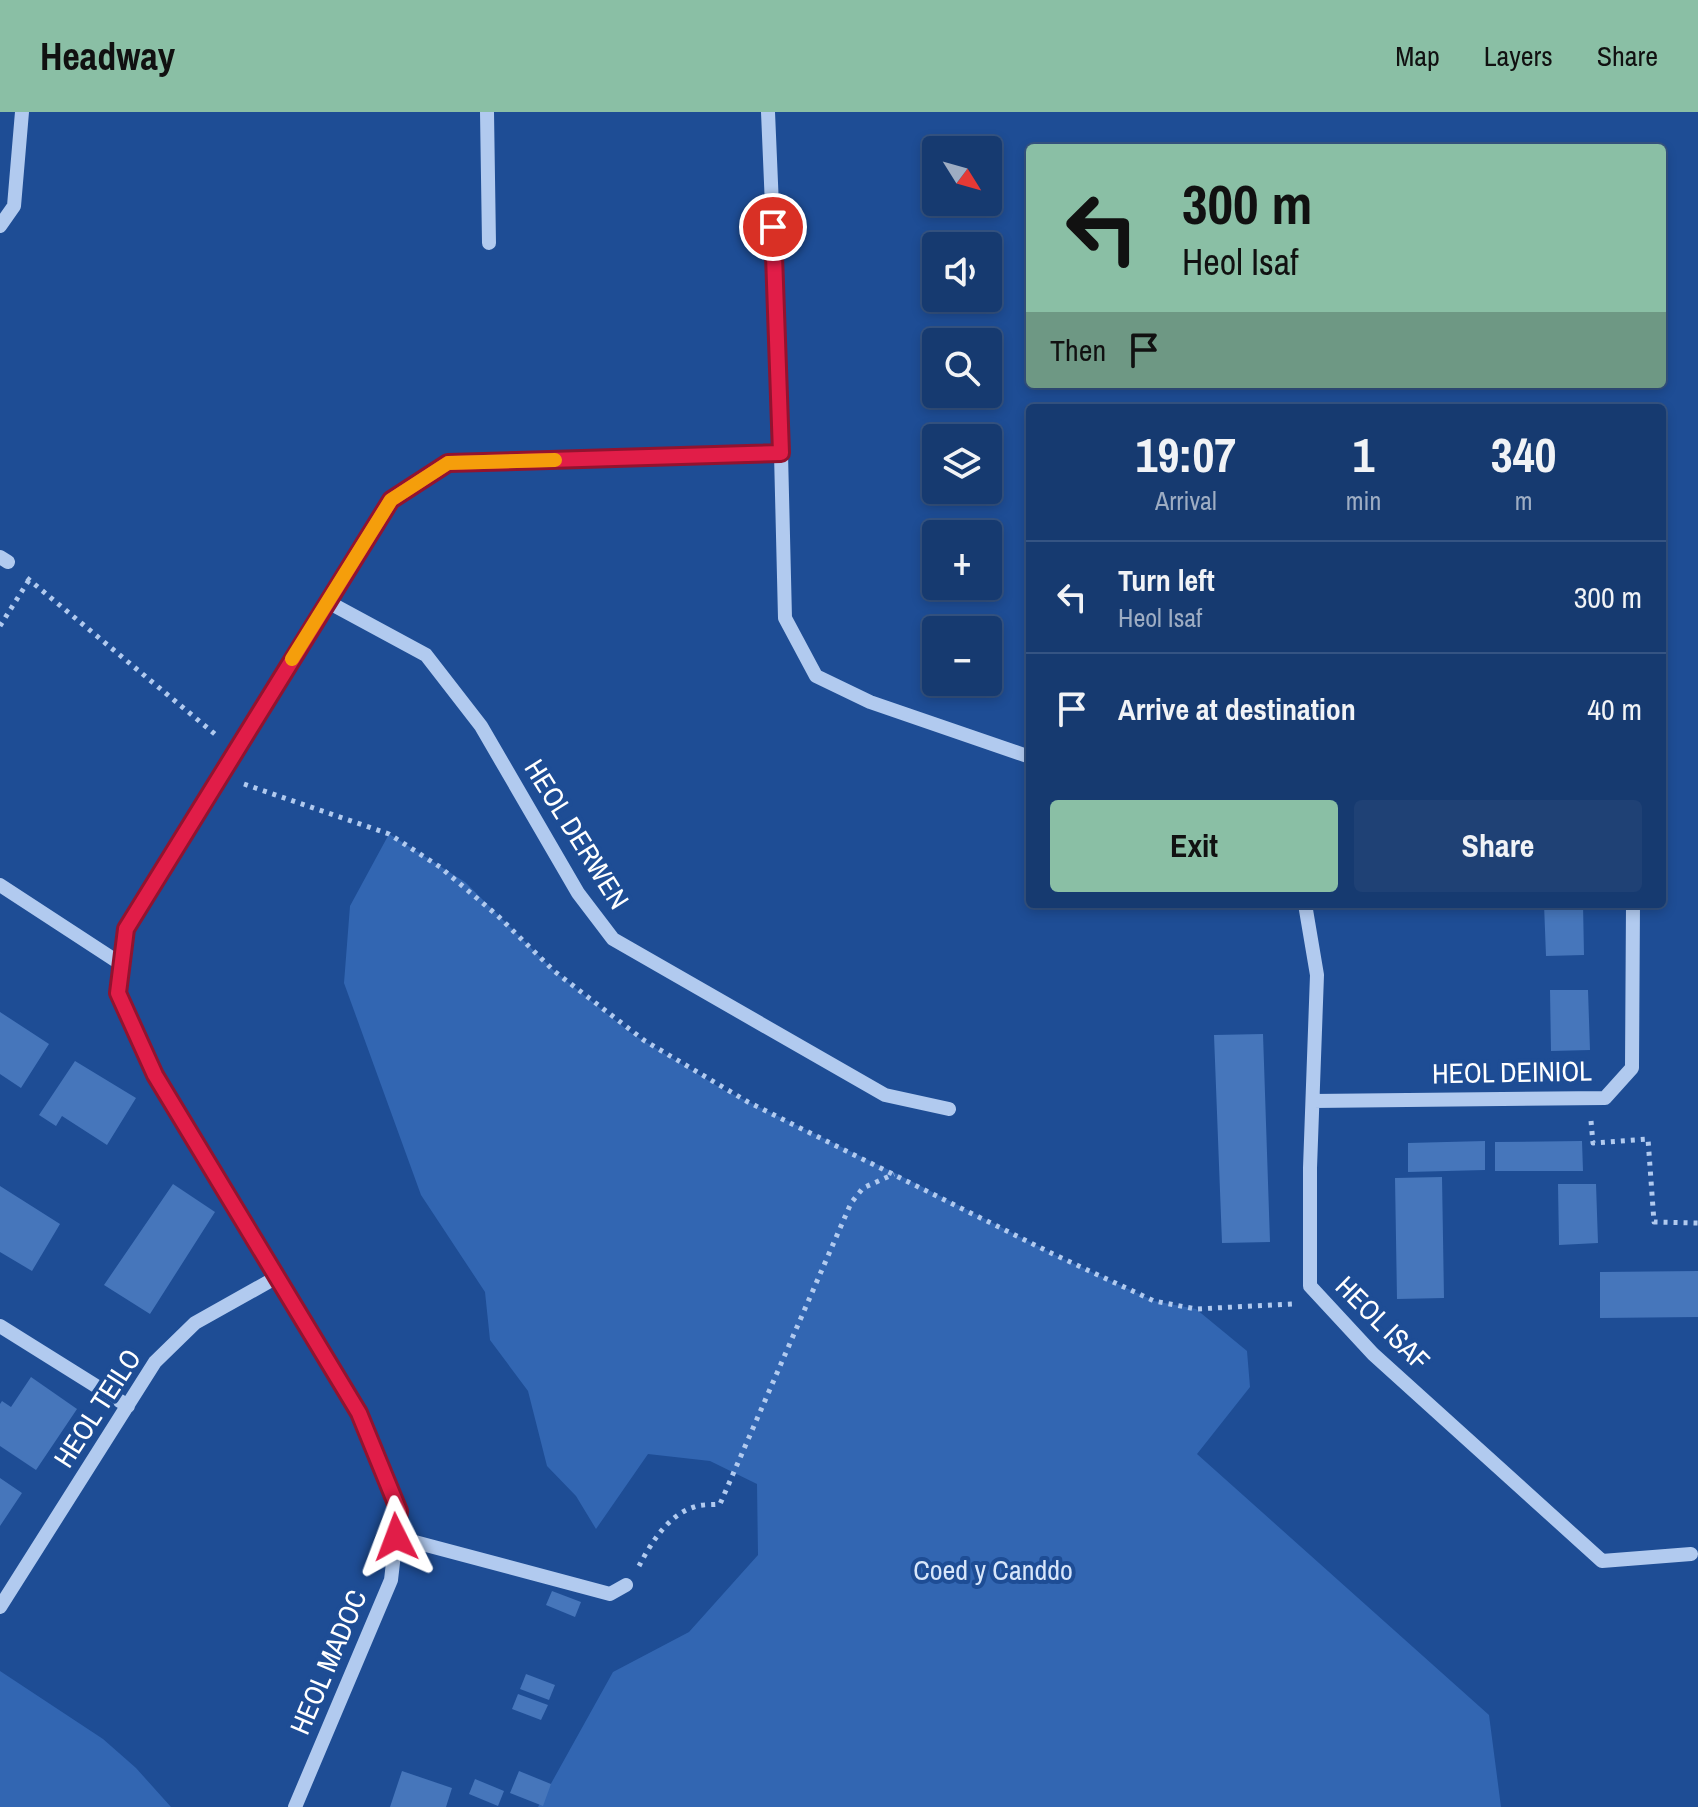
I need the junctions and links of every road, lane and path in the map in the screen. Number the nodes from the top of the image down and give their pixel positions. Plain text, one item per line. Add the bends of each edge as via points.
1 (22, 112) edge
2 (487, 112) edge
3 (768, 112) edge
4 (0, 226) edge
5 (489, 243) dead end
6 (781, 453) junction
7 (4, 560) edge
8 (29, 580) junction
9 (328, 602) junction
10 (0, 626) edge
11 (236, 750) junction
12 (1026, 756) edge
13 (221, 775) junction
14 (0, 885) edge
15 (1306, 908) edge
16 (1633, 908) edge
17 (121, 964) junction
18 (1589, 1098) junction
19 (1313, 1101) junction
20 (949, 1109) dead end
21 (895, 1174) junction
22 (1698, 1223) edge
23 (277, 1277) junction
24 (1325, 1303) junction
25 (0, 1326) edge
26 (128, 1406) junction
27 (396, 1537) junction
28 (1691, 1554) dead end
29 (626, 1585) joint
30 (0, 1607) edge
31 (295, 1807) edge

1 - 4 street via 14,206
2 - 5 street
3 - 6 street
6 - 9 street, HEOL MADOC via 448,463 391,500
6 - 12 street via 785,618 816,676 870,702
7 - 8 path
8 - 10 path
8 - 11 path
9 - 11 street, HEOL MADOC
9 - 20 street, HEOL DERWEN via 426,655 481,726 578,893 613,939 885,1095
11 - 13 street, HEOL MADOC
13 - 17 street, HEOL MADOC via 126,929
13 - 21 path via 389,834 440,867 554,971 645,1041 748,1102
14 - 17 street
15 - 19 street, HEOL ISAF via 1317,975
16 - 18 street, HEOL DEINIOL via 1632,1068 1605,1098
17 - 23 street, HEOL MADOC via 118,993 155,1075
18 - 19 street, HEOL DEINIOL
18 - 22 path via 1593,1143 1648,1139 1654,1222
19 - 24 street, HEOL ISAF via 1310,1286
21 - 24 path via 1154,1301 1196,1309
21 - 29 path via 863,1188 851,1203 720,1504 695,1506 665,1526
23 - 26 street, HEOL TEILO via 195,1323 155,1362
23 - 27 street, HEOL MADOC via 359,1413 399,1511
24 - 28 street, HEOL ISAF via 1373,1354 1602,1561
25 - 26 street
26 - 30 street, HEOL TEILO
27 - 29 street via 610,1594
27 - 31 street, HEOL MADOC via 391,1580

